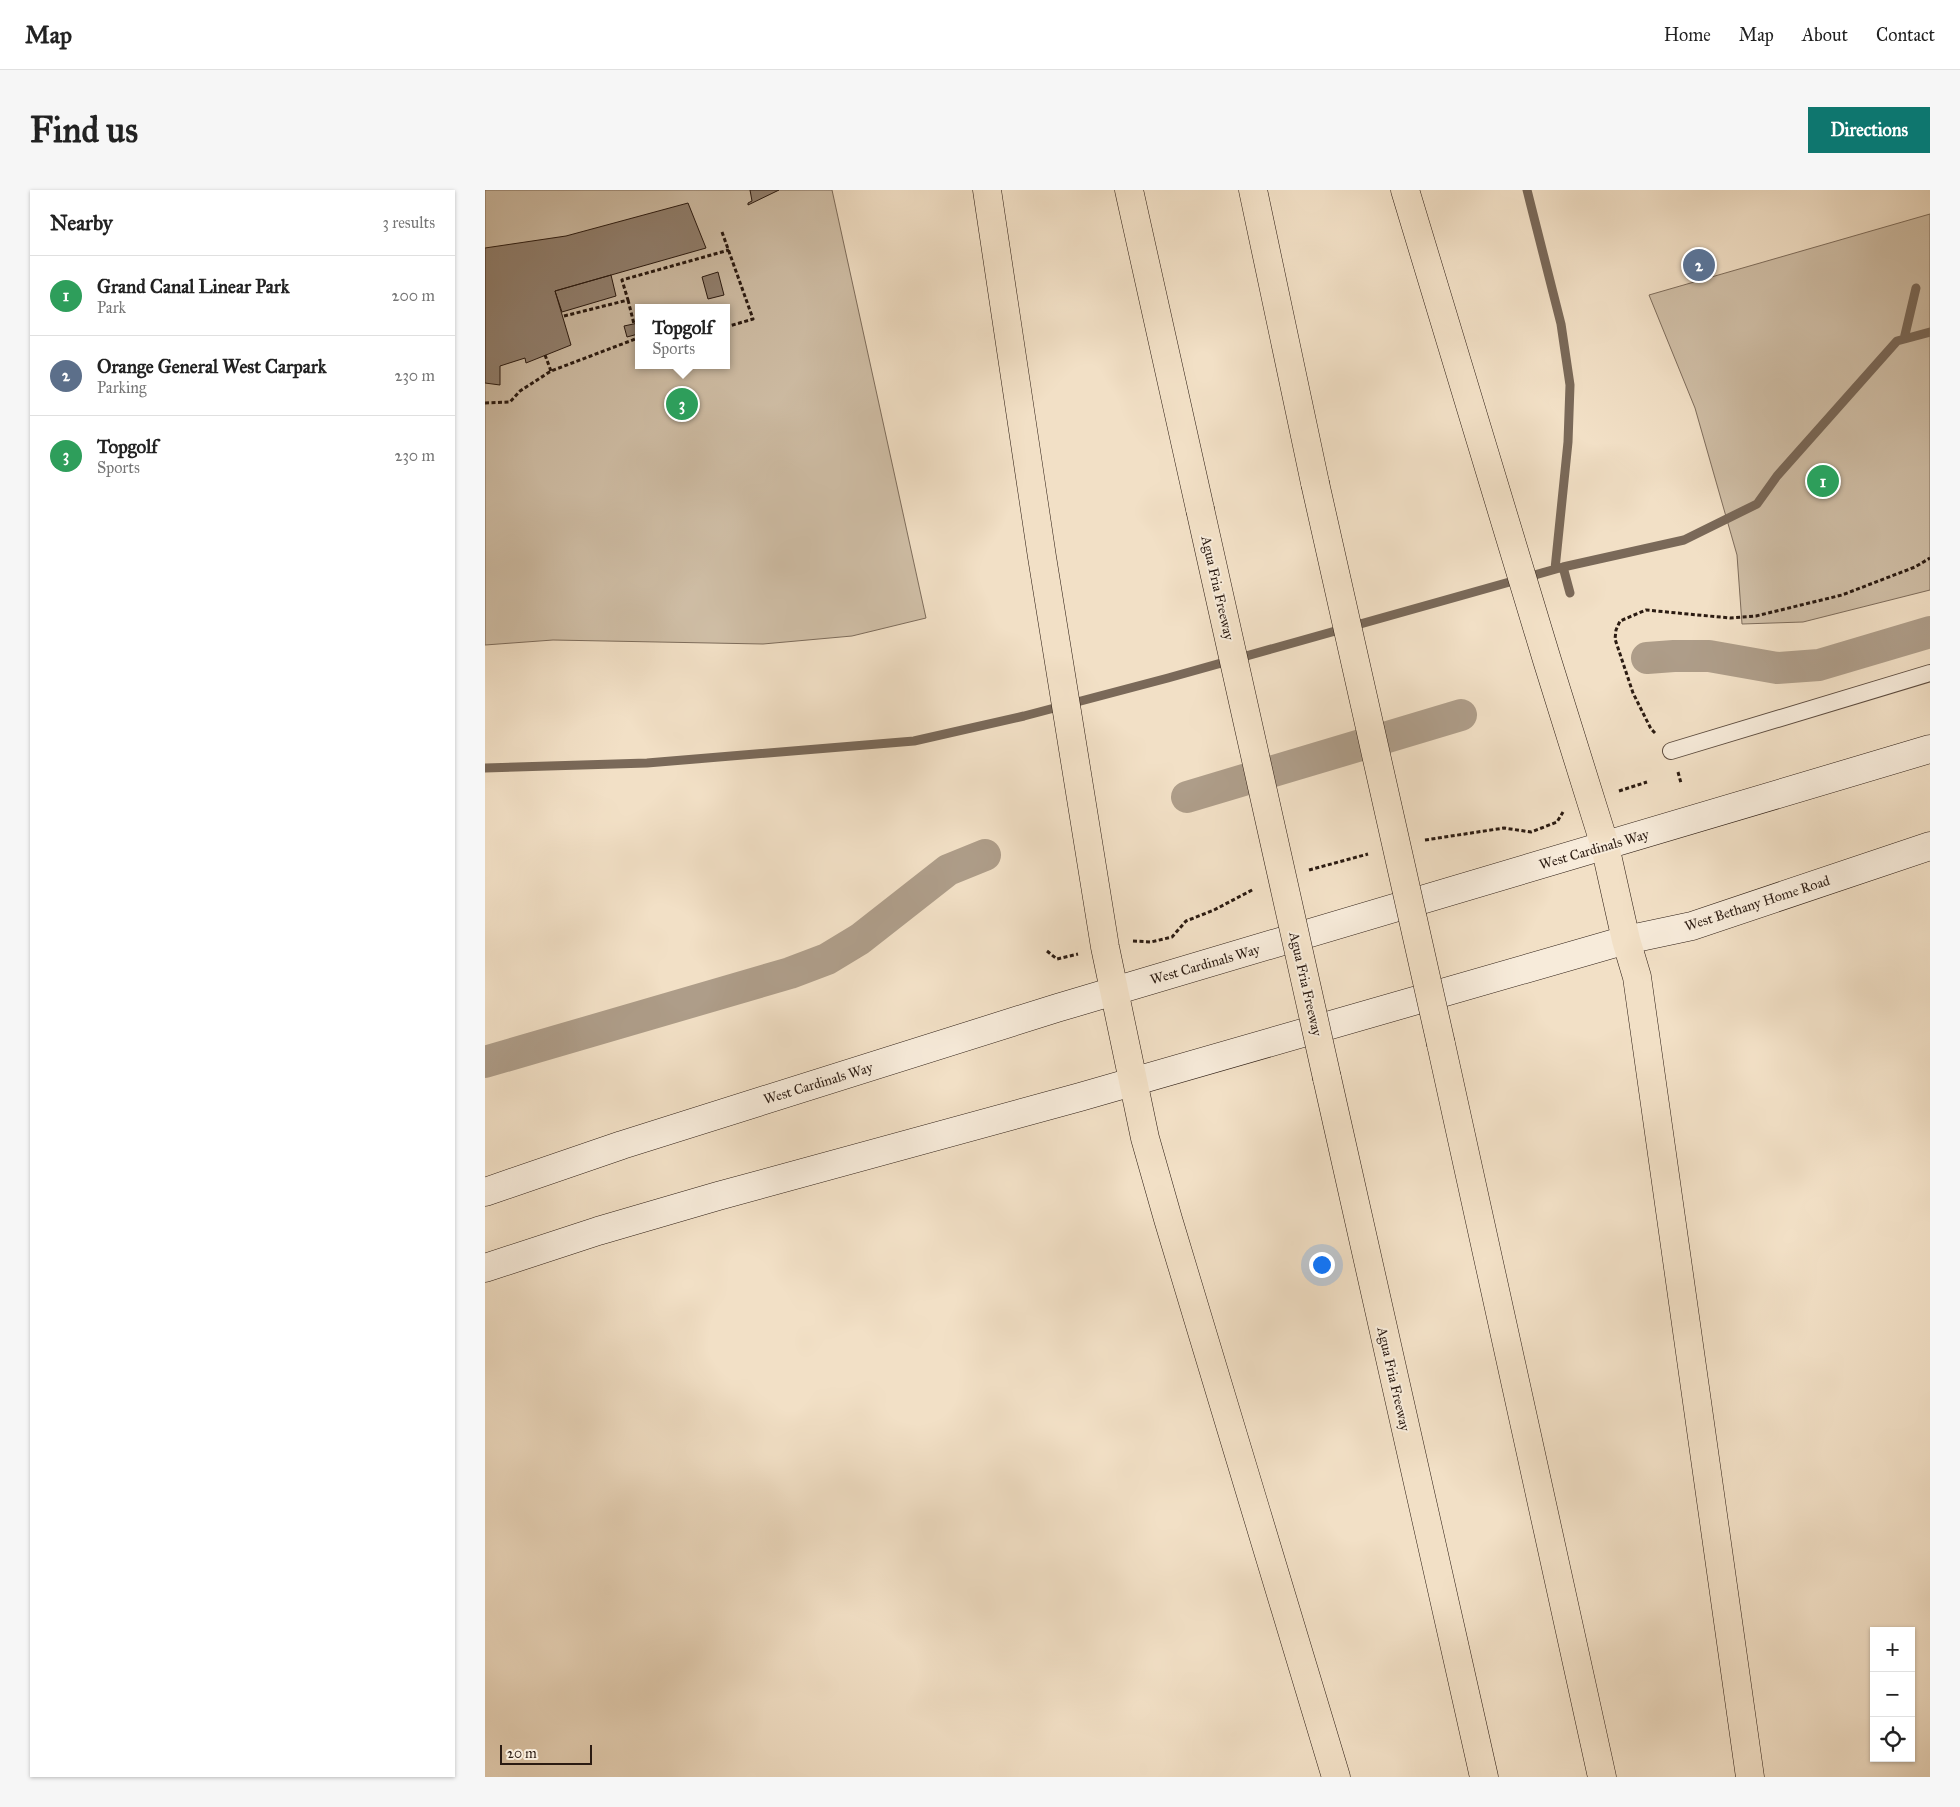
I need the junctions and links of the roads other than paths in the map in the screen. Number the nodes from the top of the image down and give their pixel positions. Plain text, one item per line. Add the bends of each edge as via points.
1 (987, 190) edge
2 (1129, 190) edge
3 (1141, 190) edge
4 (1243, 190) edge
5 (1253, 190) edge
6 (1405, 190) edge
7 (1262, 238) junction
8 (1147, 270) junction
9 (1930, 673) edge
10 (1930, 749) edge
11 (1671, 751) dead end
12 (1605, 846) junction
13 (1930, 846) edge
14 (1626, 940) junction
15 (1114, 991) junction
16 (1132, 1082) junction
17 (485, 1192) edge
18 (485, 1268) edge
19 (1336, 1777) edge
20 (1484, 1777) edge
21 (1602, 1777) edge
22 (1750, 1777) edge

1 - 15 highway via 1042,557
2 - 8 highway, Agua Fria Freeway
3 - 8 highway
4 - 7 highway
5 - 7 highway
6 - 12 highway
7 - 21 highway, bridge
8 - 20 highway, Agua Fria Freeway, bridge
9 - 11 lane
10 - 12 main road, West Cardinals Way
12 - 14 highway
12 - 15 main road, West Cardinals Way
13 - 14 main road, West Bethany Home Road via 1692,926
14 - 16 main road
14 - 22 highway via 1637,977
15 - 16 highway
15 - 17 main road, West Cardinals Way via 622,1144
16 - 18 main road via 709,1199
16 - 19 highway via 1168,1219

